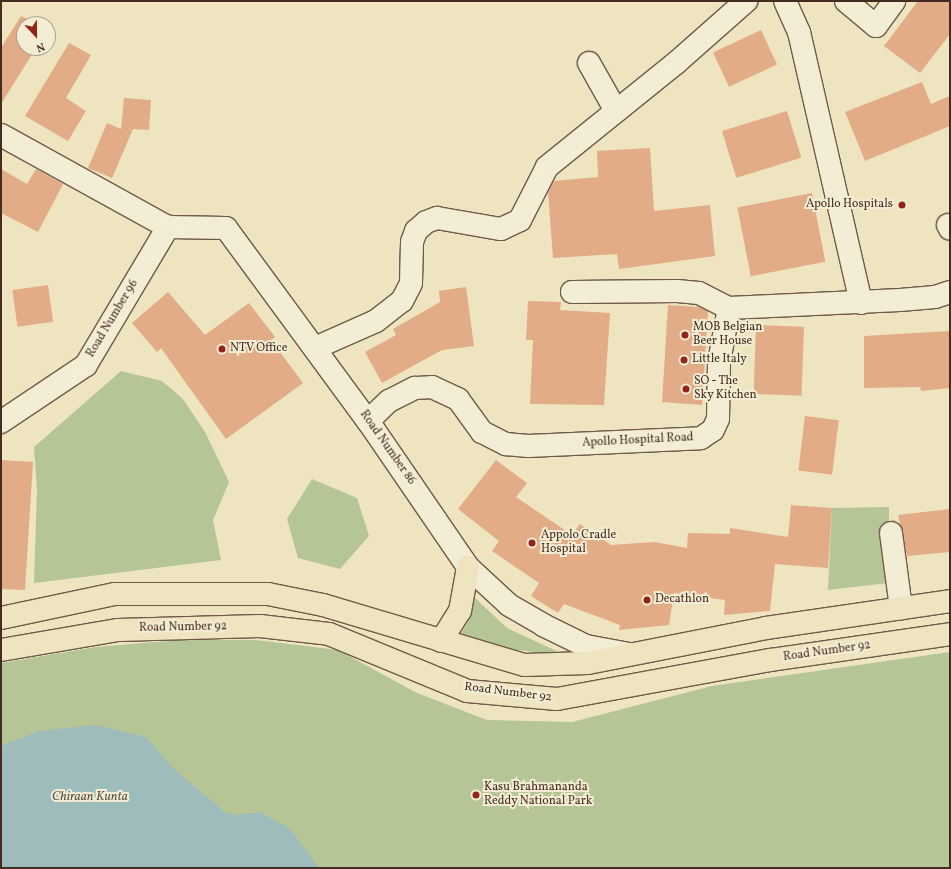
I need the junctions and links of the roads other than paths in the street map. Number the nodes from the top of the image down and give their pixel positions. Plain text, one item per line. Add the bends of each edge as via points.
1 (785, 1) edge
2 (846, 1) edge
3 (894, 1) edge
4 (740, 3) edge
5 (589, 63) dead end
6 (616, 111) junction
7 (1, 135) edge
8 (168, 227) junction
9 (572, 292) dead end
10 (950, 292) edge
11 (861, 303) junction
12 (729, 308) junction
13 (315, 348) junction
14 (368, 421) junction
15 (1, 422) edge
16 (891, 533) dead end
17 (468, 567) junction
18 (950, 601) edge
19 (901, 608) junction
20 (1, 618) edge
21 (950, 634) edge
22 (441, 641) junction
23 (1, 650) edge
24 (628, 654) junction

1 - 11 street via 799,32
2 - 3 street via 876,26
4 - 6 street via 676,63
5 - 6 street
6 - 13 street via 547,167 520,220 512,226 494,229 437,218 426,222 416,231 412,242 411,283 402,301 376,321
7 - 8 street
8 - 13 street, Road Number 86 via 226,228
8 - 15 street, Road Number 96 via 86,365
9 - 12 street via 699,293
10 - 11 street via 935,297
11 - 12 street
12 - 14 street, Apollo Hospital Road via 719,362 718,419 713,430 701,438 536,446 506,444 482,432 458,399 432,387 415,388 389,401
13 - 14 street, Road Number 86
14 - 17 street, Road Number 86
16 - 19 street
17 - 22 main road via 460,611
17 - 24 street, Road Number 86 via 509,605 543,625 586,646
18 - 19 main road
19 - 24 main road via 766,628
20 - 22 main road via 115,594 268,594 323,605
21 - 23 main road, Road Number 92 via 770,660 557,699 467,691 330,634 260,626 118,630
22 - 24 main road via 524,665 588,663

